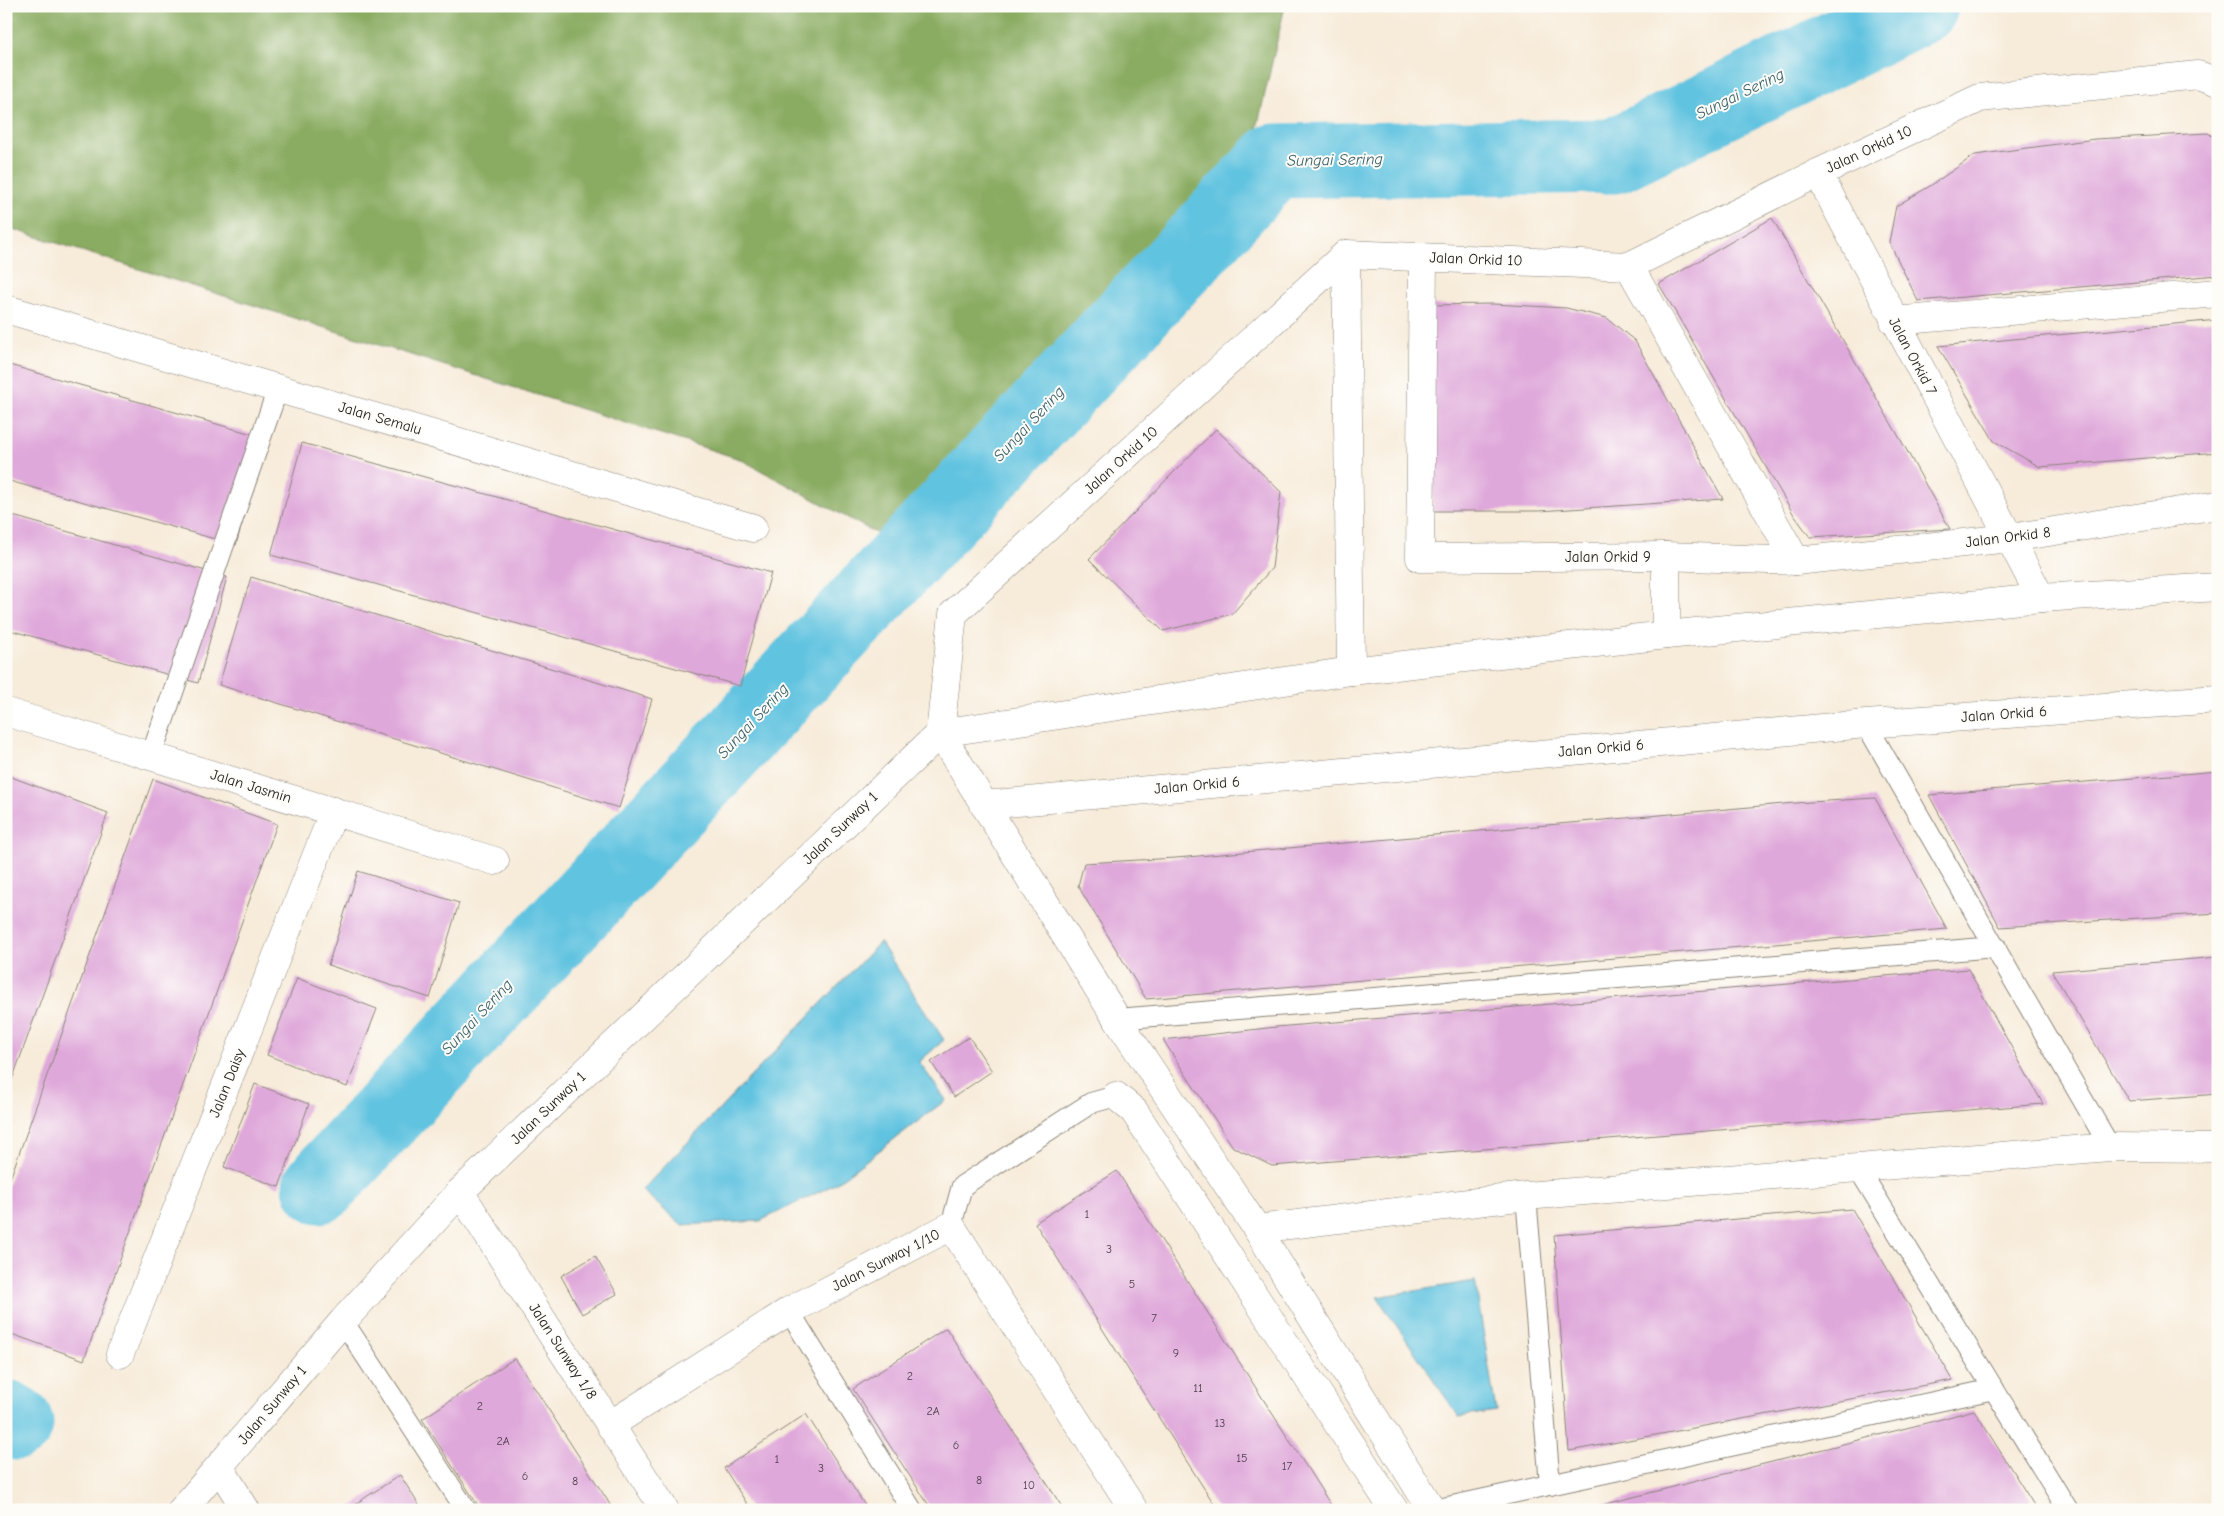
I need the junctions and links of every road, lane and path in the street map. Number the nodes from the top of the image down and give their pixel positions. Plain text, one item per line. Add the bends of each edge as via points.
1 (2218, 82) edge
2 (1818, 173) junction
3 (1346, 254) junction
4 (1423, 257) junction
5 (1629, 266) junction
6 (2218, 293) edge
7 (6, 309) edge
8 (1894, 321) junction
9 (278, 388) junction
10 (2218, 505) edge
11 (753, 528) dead end
12 (2010, 538) junction
13 (1666, 556) junction
14 (1796, 560) junction
15 (2218, 587) edge
16 (2041, 598) junction
17 (1666, 636) junction
18 (1351, 672) junction
19 (2218, 699) edge
20 (6, 712) edge
21 (1866, 724) junction
22 (940, 732) junction
23 (151, 756) junction
24 (984, 805) junction
25 (334, 811) junction
26 (495, 861) dead end
27 (1996, 947) junction
28 (1117, 1019) junction
29 (1116, 1096) joint
30 (2110, 1147) junction
31 (2218, 1148) edge
32 (1858, 1168) junction
33 (460, 1192) junction
34 (1526, 1196) junction
35 (951, 1226) junction
36 (1257, 1228) junction
37 (789, 1311) junction
38 (343, 1321) junction
39 (120, 1354) dead end
40 (1994, 1389) junction
41 (610, 1425) junction
42 (220, 1468) junction
43 (1550, 1485) junction
44 (182, 1510) edge
45 (246, 1510) edge
46 (466, 1510) edge
47 (665, 1510) edge
48 (912, 1510) edge
49 (1134, 1510) edge
50 (1394, 1510) edge
51 (1433, 1510) edge
52 (2068, 1510) edge

1 - 2 street, Jalan Orkid 10 via 2198,74 1980,98
2 - 5 street, Jalan Orkid 10
2 - 8 street, Jalan Orkid 7
3 - 4 street, Jalan Orkid 10
3 - 18 street
3 - 22 street, Jalan Orkid 10 via 953,614
4 - 5 street, Jalan Orkid 10
4 - 13 street, Jalan Orkid 9 via 1420,558
5 - 14 street
6 - 8 street
7 - 9 street, Jalan Semalu
8 - 12 street, Jalan Orkid 7
9 - 11 street, Jalan Semalu
9 - 23 lane
10 - 12 street, Jalan Orkid 8
12 - 14 street, Jalan Orkid 8
12 - 16 street, Jalan Orkid 7
13 - 14 street, Jalan Orkid 9
13 - 17 street
15 - 16 street
16 - 17 street
17 - 18 street
18 - 22 street
19 - 21 street, Jalan Orkid 6
20 - 23 street, Jalan Jasmin
21 - 24 street, Jalan Orkid 6
21 - 27 lane
22 - 24 street
22 - 33 street, Jalan Sunway 1
23 - 25 street, Jalan Jasmin
24 - 28 street
25 - 26 street, Jalan Jasmin
25 - 39 street, Jalan Daisy
27 - 28 lane
27 - 30 lane
28 - 36 street
29 - 35 lane via 1092,1103 962,1186
29 - 50 street via 1134,1111
30 - 31 street
30 - 32 street
32 - 34 street
32 - 40 lane
33 - 38 street, Jalan Sunway 1
33 - 41 street, Jalan Sunway 1/8
34 - 36 street
34 - 43 lane
35 - 37 street, Jalan Sunway 1/10
35 - 49 street, Jalan Sunway 1/10
36 - 51 street
37 - 41 street, Jalan Sunway 1/10
37 - 48 lane
38 - 42 street, Jalan Sunway 1
38 - 46 lane
40 - 43 lane
40 - 52 lane
41 - 47 street, Jalan Sunway 1/8
42 - 44 street, Jalan Sunway 1
42 - 45 street
43 - 51 lane

